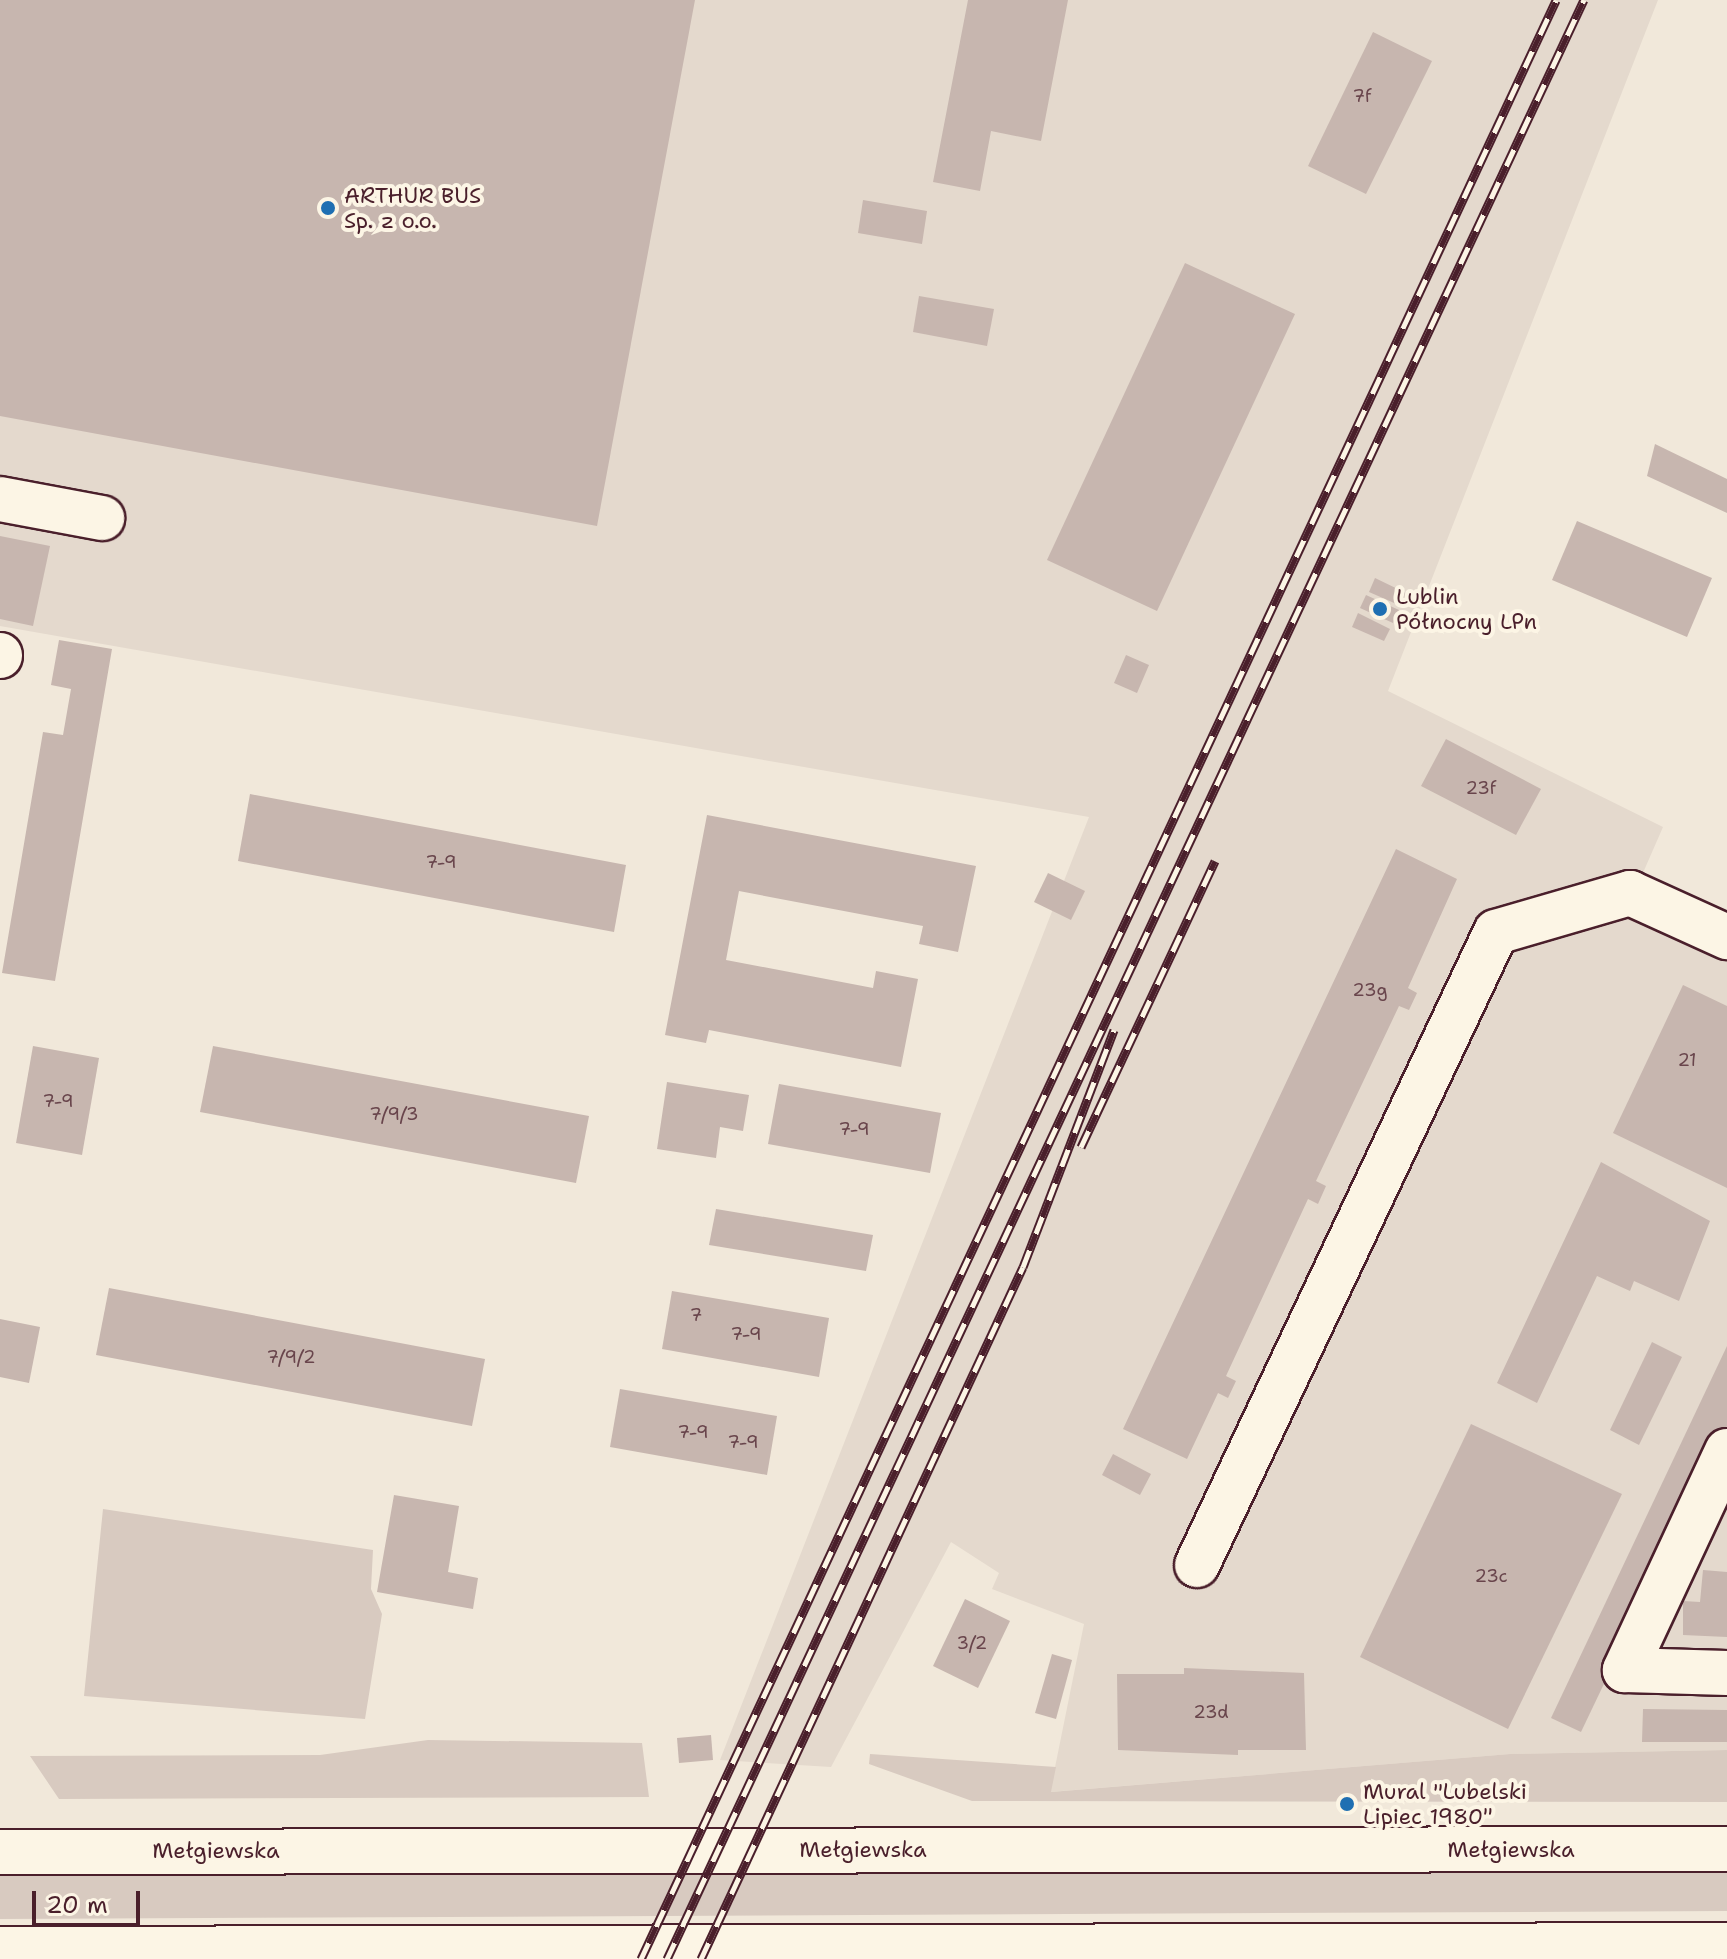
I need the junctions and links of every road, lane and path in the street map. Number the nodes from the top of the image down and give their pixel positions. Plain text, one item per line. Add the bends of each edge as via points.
1 (0, 499) edge
2 (102, 518) dead end
3 (1727, 937) edge
4 (1727, 1451) edge
5 (1707, 1537) edge
6 (1197, 1565) dead end
7 (1727, 1673) edge
8 (1727, 1849) edge
9 (0, 1852) edge
10 (1727, 1945) edge
11 (0, 1949) edge

1 - 2 main road
3 - 6 main road via 1630,893 1496,932
4 - 5 main road
5 - 7 main road via 1625,1670
8 - 9 main road, Mełgiewska
10 - 11 main road

